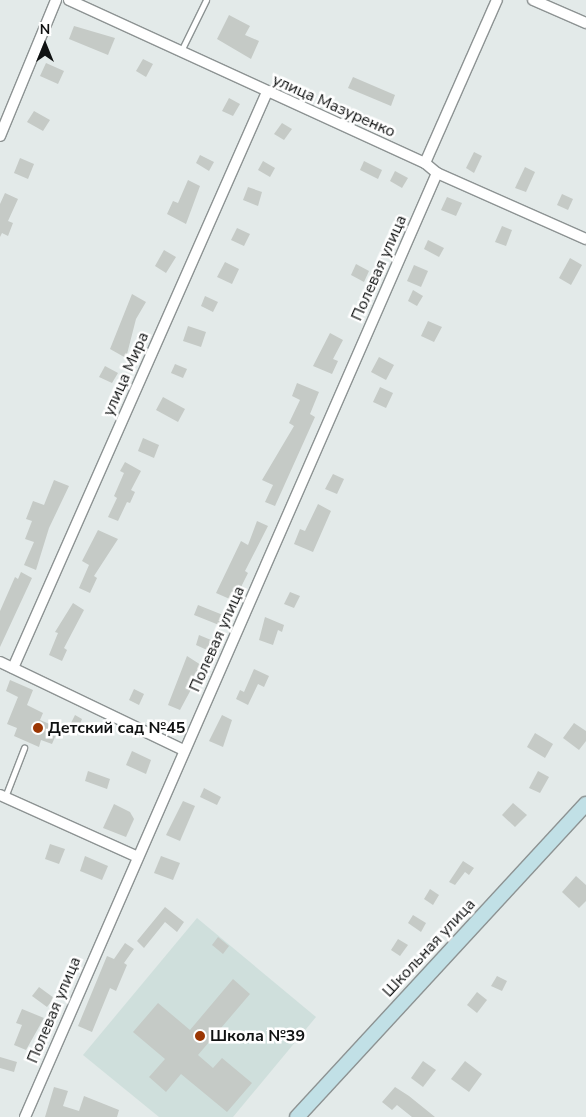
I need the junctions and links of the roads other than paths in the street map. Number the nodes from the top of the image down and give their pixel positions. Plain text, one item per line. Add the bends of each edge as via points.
1 (56, 0) edge
2 (69, 0) edge
3 (206, 0) edge
4 (497, 0) edge
5 (533, 0) edge
6 (586, 23) edge
7 (181, 52) junction
8 (267, 92) junction
9 (0, 136) edge
10 (425, 163) junction
11 (437, 173) junction
12 (586, 239) edge
13 (0, 662) edge
14 (13, 668) junction
15 (24, 748) dead end
16 (184, 750) junction
17 (3, 796) edge
18 (583, 811) edge
19 (136, 856) junction
20 (24, 1117) edge
21 (297, 1117) edge

1 - 9 street
2 - 7 street, улица Мазуренко
3 - 7 lane
4 - 10 street
5 - 6 street
7 - 8 street, улица Мазуренко
8 - 10 street, улица Мазуренко
8 - 14 street, улица Мира
10 - 11 street, улица Мазуренко
11 - 12 street, улица Мазуренко
11 - 16 street, Полевая улица
13 - 14 street
14 - 16 street
15 - 17 lane
16 - 19 street, Полевая улица
17 - 19 street
18 - 21 main road, Школьная улица
19 - 20 street, Полевая улица

